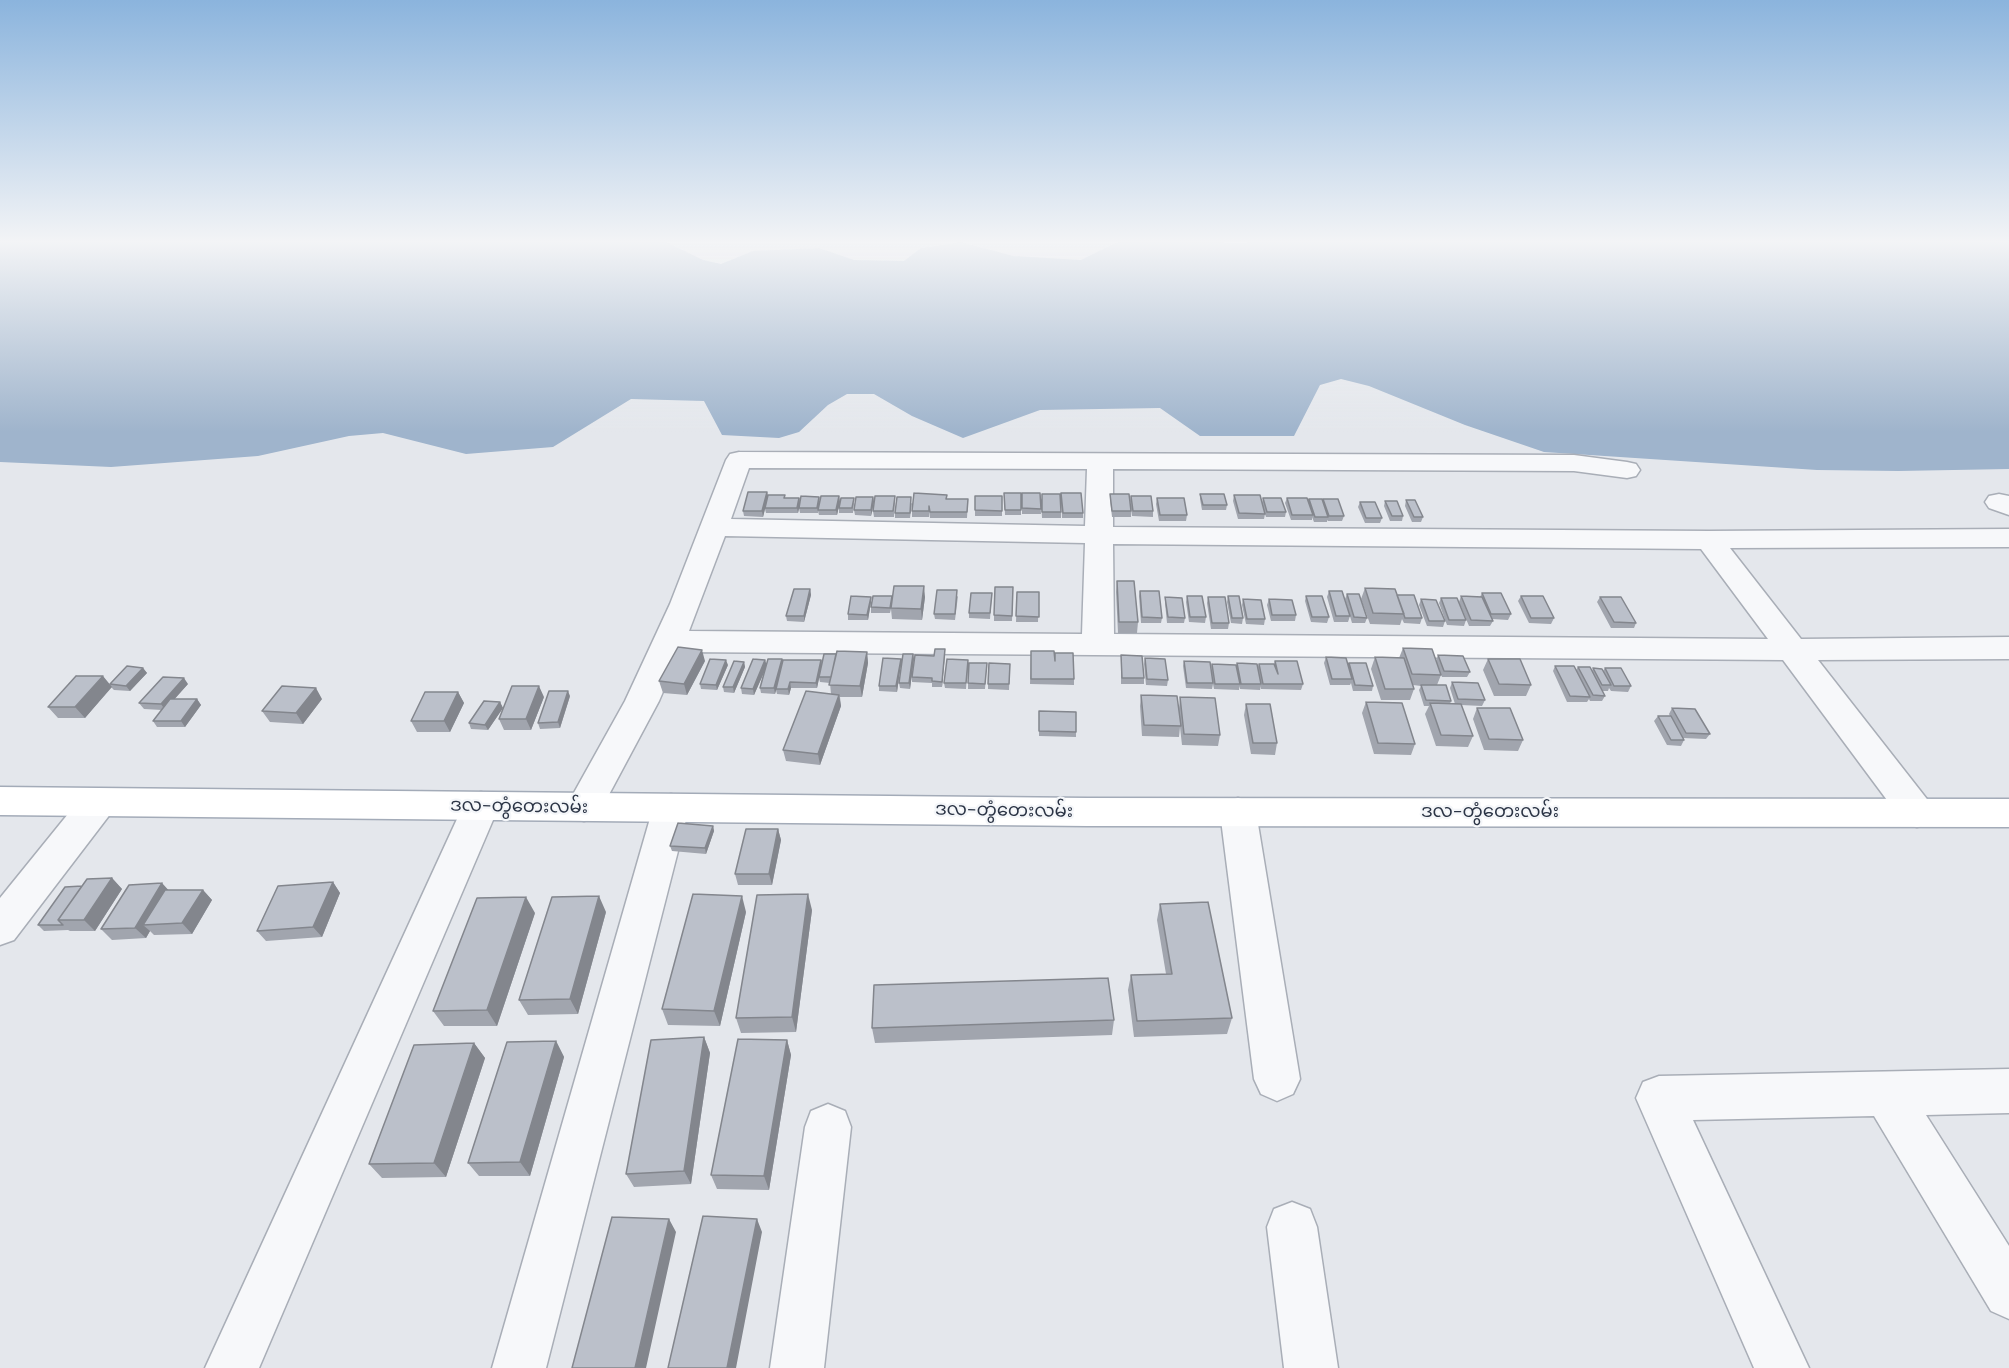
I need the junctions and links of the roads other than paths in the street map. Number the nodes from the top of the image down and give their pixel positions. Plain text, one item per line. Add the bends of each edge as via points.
1 (1100, 461) junction
2 (1627, 470) dead end
3 (715, 527) junction
4 (1100, 535) junction
5 (2009, 538) edge
6 (1709, 540) junction
7 (669, 641) junction
8 (1098, 645) junction
9 (2009, 648) edge
10 (1792, 649) junction
11 (0, 801) edge
12 (98, 803) junction
13 (481, 806) junction
14 (584, 807) junction
15 (671, 808) junction
16 (1238, 812) junction
17 (1917, 813) junction
18 (2009, 813) edge
19 (0, 928) edge
20 (1277, 1079) dead end
21 (2009, 1091) edge
22 (1887, 1094) junction
23 (828, 1126) dead end
24 (1292, 1227) dead end
25 (2009, 1293) edge
26 (232, 1368) edge
27 (519, 1368) edge
28 (797, 1368) edge
29 (1311, 1368) edge
30 (1782, 1368) edge

1 - 2 street via 1574,463
1 - 3 street via 739,460
1 - 4 street
3 - 4 street
3 - 7 street
4 - 6 street
4 - 8 street
5 - 6 street
6 - 10 street
7 - 8 street
7 - 14 street via 642,701
8 - 10 street
9 - 10 street
10 - 17 street
11 - 12 main road, ဒလ-တွံတေးလမ်း
12 - 13 main road, ဒလ-တွံတေးလမ်း
12 - 19 street
13 - 14 main road, ဒလ-တွံတေးလမ်း
13 - 26 street
14 - 15 main road, ဒလ-တွံတေးလမ်း
15 - 16 main road, ဒလ-တွံတေးလမ်း
15 - 27 street
16 - 17 main road, ဒလ-တွံတေးလမ်း
16 - 20 street
17 - 18 main road, ဒလ-တွံတေးလမ်း
21 - 22 street
22 - 25 street
22 - 30 street via 1659,1098
23 - 28 street
24 - 29 street

